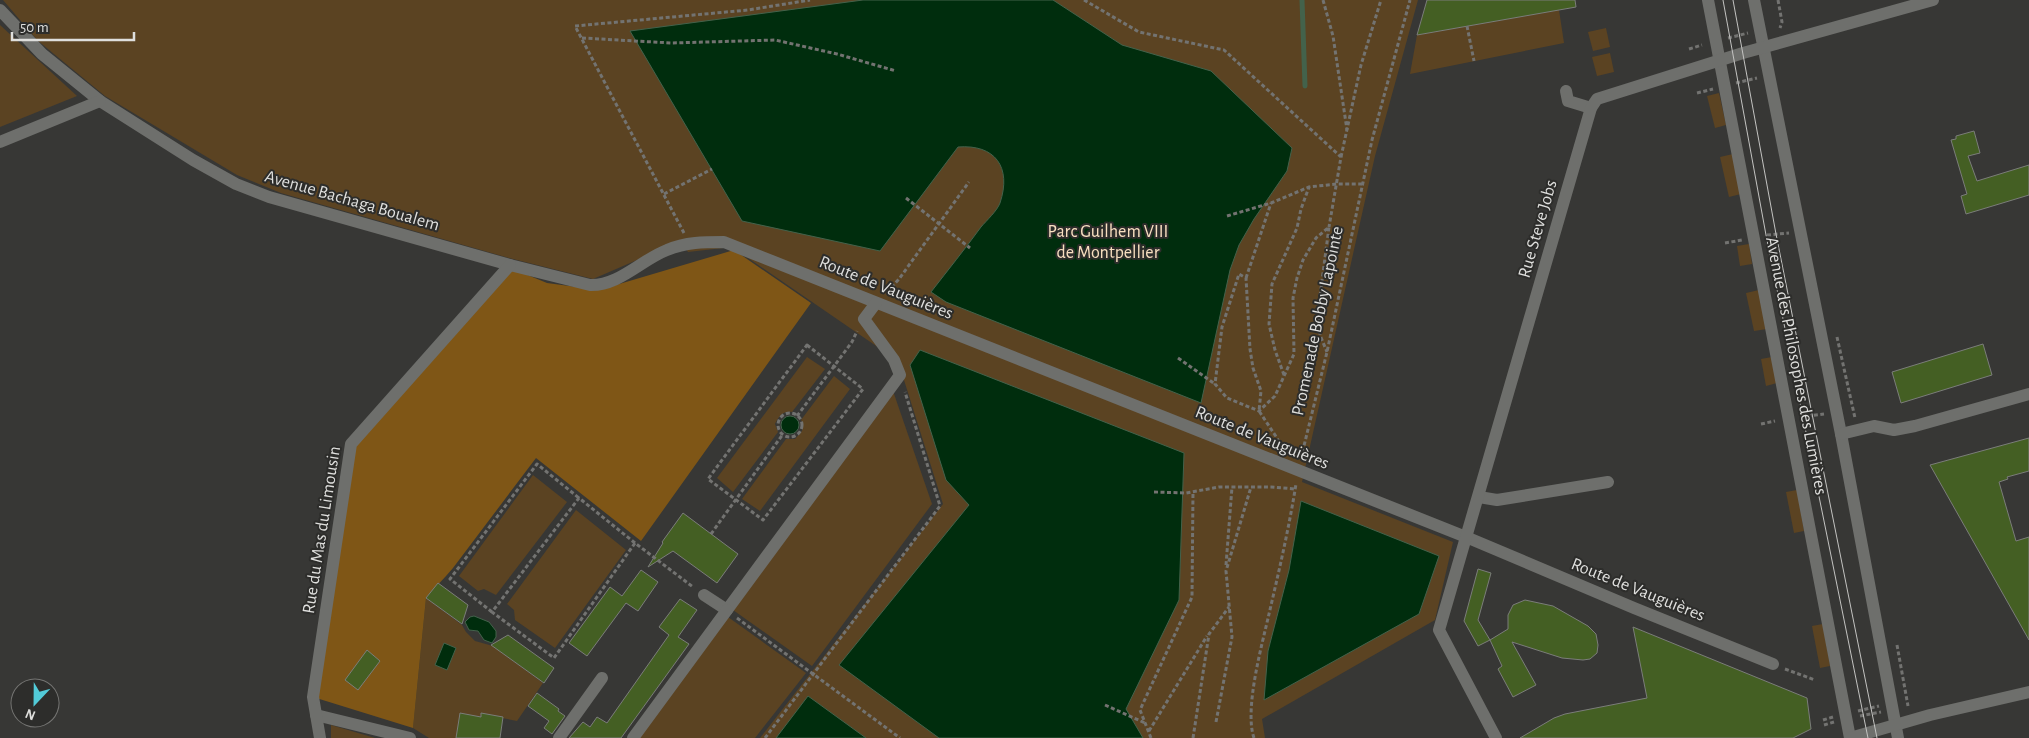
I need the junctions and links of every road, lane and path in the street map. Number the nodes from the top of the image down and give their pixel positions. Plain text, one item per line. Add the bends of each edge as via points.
1 (810, 0) edge
2 (1084, 0) edge
3 (1323, 0) edge
4 (1381, 0) edge
5 (1410, 0) edge
6 (1708, 0) edge
7 (1754, 0) edge
8 (1933, 0) edge
9 (0, 10) edge
10 (1467, 26) dead end
11 (582, 38) junction
12 (1763, 47) junction
13 (1720, 60) junction
14 (1474, 61) dead end
15 (896, 72) dead end
16 (1566, 91) dead end
17 (100, 102) junction
18 (1592, 108) junction
19 (1347, 133) junction
20 (0, 142) edge
21 (1341, 157) junction
22 (712, 169) dead end
23 (969, 182) dead end
24 (1336, 184) junction
25 (1362, 184) junction
26 (1309, 188) junction
27 (664, 194) junction
28 (906, 198) dead end
29 (1271, 203) junction
30 (1227, 216) dead end
31 (940, 223) junction
32 (1329, 227) junction
33 (690, 244) junction
34 (737, 246) joint
35 (970, 248) dead end
36 (510, 265) junction
37 (1246, 278) junction
38 (876, 303) junction
39 (864, 319) junction
40 (1327, 352) junction
41 (1178, 358) dead end
42 (834, 366) junction
43 (900, 375) junction
44 (1284, 375) junction
45 (1215, 384) junction
46 (2029, 394) edge
47 (1259, 411) junction
48 (797, 416) junction
49 (783, 434) junction
50 (1842, 434) junction
51 (1281, 447) dead end
52 (1298, 471) junction
53 (1608, 482) dead end
54 (1251, 487) junction
55 (1232, 488) junction
56 (1295, 489) junction
57 (1154, 492) dead end
58 (1193, 492) junction
59 (1480, 497) junction
60 (579, 498) junction
61 (736, 500) junction
62 (711, 534) dead end
63 (1466, 537) junction
64 (635, 542) junction
65 (1226, 571) junction
66 (704, 595) joint
67 (1229, 607) junction
68 (726, 610) junction
69 (492, 612) junction
70 (1208, 634) junction
71 (1773, 664) joint
72 (813, 674) junction
73 (602, 678) dead end
74 (1815, 680) dead end
75 (2029, 692) edge
76 (1105, 705) dead end
77 (1908, 705) dead end
78 (1893, 709) junction
79 (316, 715) junction
80 (1847, 719) junction
81 (1216, 722) dead end
82 (1146, 723) junction
83 (1895, 724) junction
84 (1824, 725) dead end
85 (1149, 731) junction
86 (320, 738) edge
87 (410, 738) edge
88 (559, 738) edge
89 (633, 738) edge
90 (765, 738) edge
91 (900, 738) edge
92 (1151, 738) edge
93 (1193, 738) edge
94 (1254, 738) edge
95 (1496, 738) edge
96 (1850, 738) edge
97 (1898, 738) edge

1 - 11 path via 748,10 575,26
2 - 21 path via 1139,32 1224,50
3 - 19 path via 1333,36
4 - 19 path via 1361,65
5 - 25 path, Promenade Bobby Lapointe
6 - 13 street, Avenue des Philosophes des Lumières
7 - 12 street, Avenue des Philosophes des Lumières
8 - 12 street
9 - 17 street, Avenue Bachaga Boualem via 42,54
10 - 14 path
11 - 15 path via 671,42 775,40
11 - 27 path
12 - 13 street
12 - 50 street, Avenue des Philosophes des Lumières
13 - 18 street via 1596,99
13 - 80 street, Avenue des Philosophes des Lumières
16 - 18 street via 1568,101
17 - 20 street
17 - 36 street, Avenue Bachaga Boualem via 236,184 270,197
18 - 59 street, Rue Steve Jobs
19 - 21 path
21 - 24 path
22 - 27 path
23 - 31 path
24 - 25 path
24 - 26 path
24 - 32 path
25 - 40 path, Promenade Bobby Lapointe
26 - 29 path
26 - 44 path via 1300,208 1297,228 1272,284 1269,324
27 - 33 path
28 - 31 path
29 - 30 path
29 - 37 path
31 - 35 path
31 - 38 path via 899,279
32 - 40 path via 1319,304 1320,335
32 - 44 path via 1316,238 1297,278 1293,298 1294,354
33 - 34 street, Avenue Bachaga Boualem via 724,242
33 - 36 street, Avenue Bachaga Boualem via 665,251 600,286
34 - 38 street, Route de Vauguières
36 - 79 street, Rue du Mas du Limousin via 351,444 312,697
37 - 45 path via 1239,274 1222,327
37 - 47 path via 1250,349 1261,391
38 - 39 street
38 - 52 street, Route de Vauguières
39 - 42 path
39 - 43 street via 894,360
40 - 52 path, Promenade Bobby Lapointe
41 - 45 path
42 - 48 path
42 - 61 path via 863,389 763,520
42 - 61 path via 807,345 708,479
43 - 68 street
43 - 72 path via 940,506
44 - 47 path via 1275,396
45 - 47 path via 1227,398
46 - 50 street via 1894,430 1874,426
47 - 51 path
48 - 49 path via 789,414 780,420 779,428
48 - 49 path via 802,425 799,432 793,436
49 - 61 path
50 - 78 street, Avenue des Philosophes des Lumières
52 - 56 path, Promenade Bobby Lapointe
52 - 63 street, Route de Vauguières
53 - 59 street via 1497,500
54 - 55 path
54 - 56 path
54 - 65 path
55 - 58 path
55 - 65 path
56 - 94 path, Promenade Bobby Lapointe via 1255,676 1251,729
57 - 58 path
58 - 82 path via 1192,597 1140,710
59 - 63 street, Rue Steve Jobs
60 - 64 path
60 - 69 path
60 - 69 path via 537,464 488,527 450,578
61 - 62 path
63 - 71 street, Route de Vauguières
63 - 95 street, Rue Steve Jobs via 1439,630
64 - 66 path
64 - 69 path via 554,658
65 - 67 path
66 - 68 street
67 - 70 path
67 - 81 path via 1232,637
68 - 72 path
68 - 89 street
70 - 85 path
70 - 93 path
71 - 74 path
72 - 90 path
72 - 91 path
73 - 88 street
75 - 83 street
76 - 82 path
77 - 78 path
78 - 80 path
78 - 83 street, Avenue des Philosophes des Lumières
79 - 86 street, Rue du Mas du Limousin
79 - 87 street
80 - 84 path
80 - 96 street, Avenue des Philosophes des Lumières
82 - 85 path
83 - 96 street
83 - 97 street
85 - 92 path

